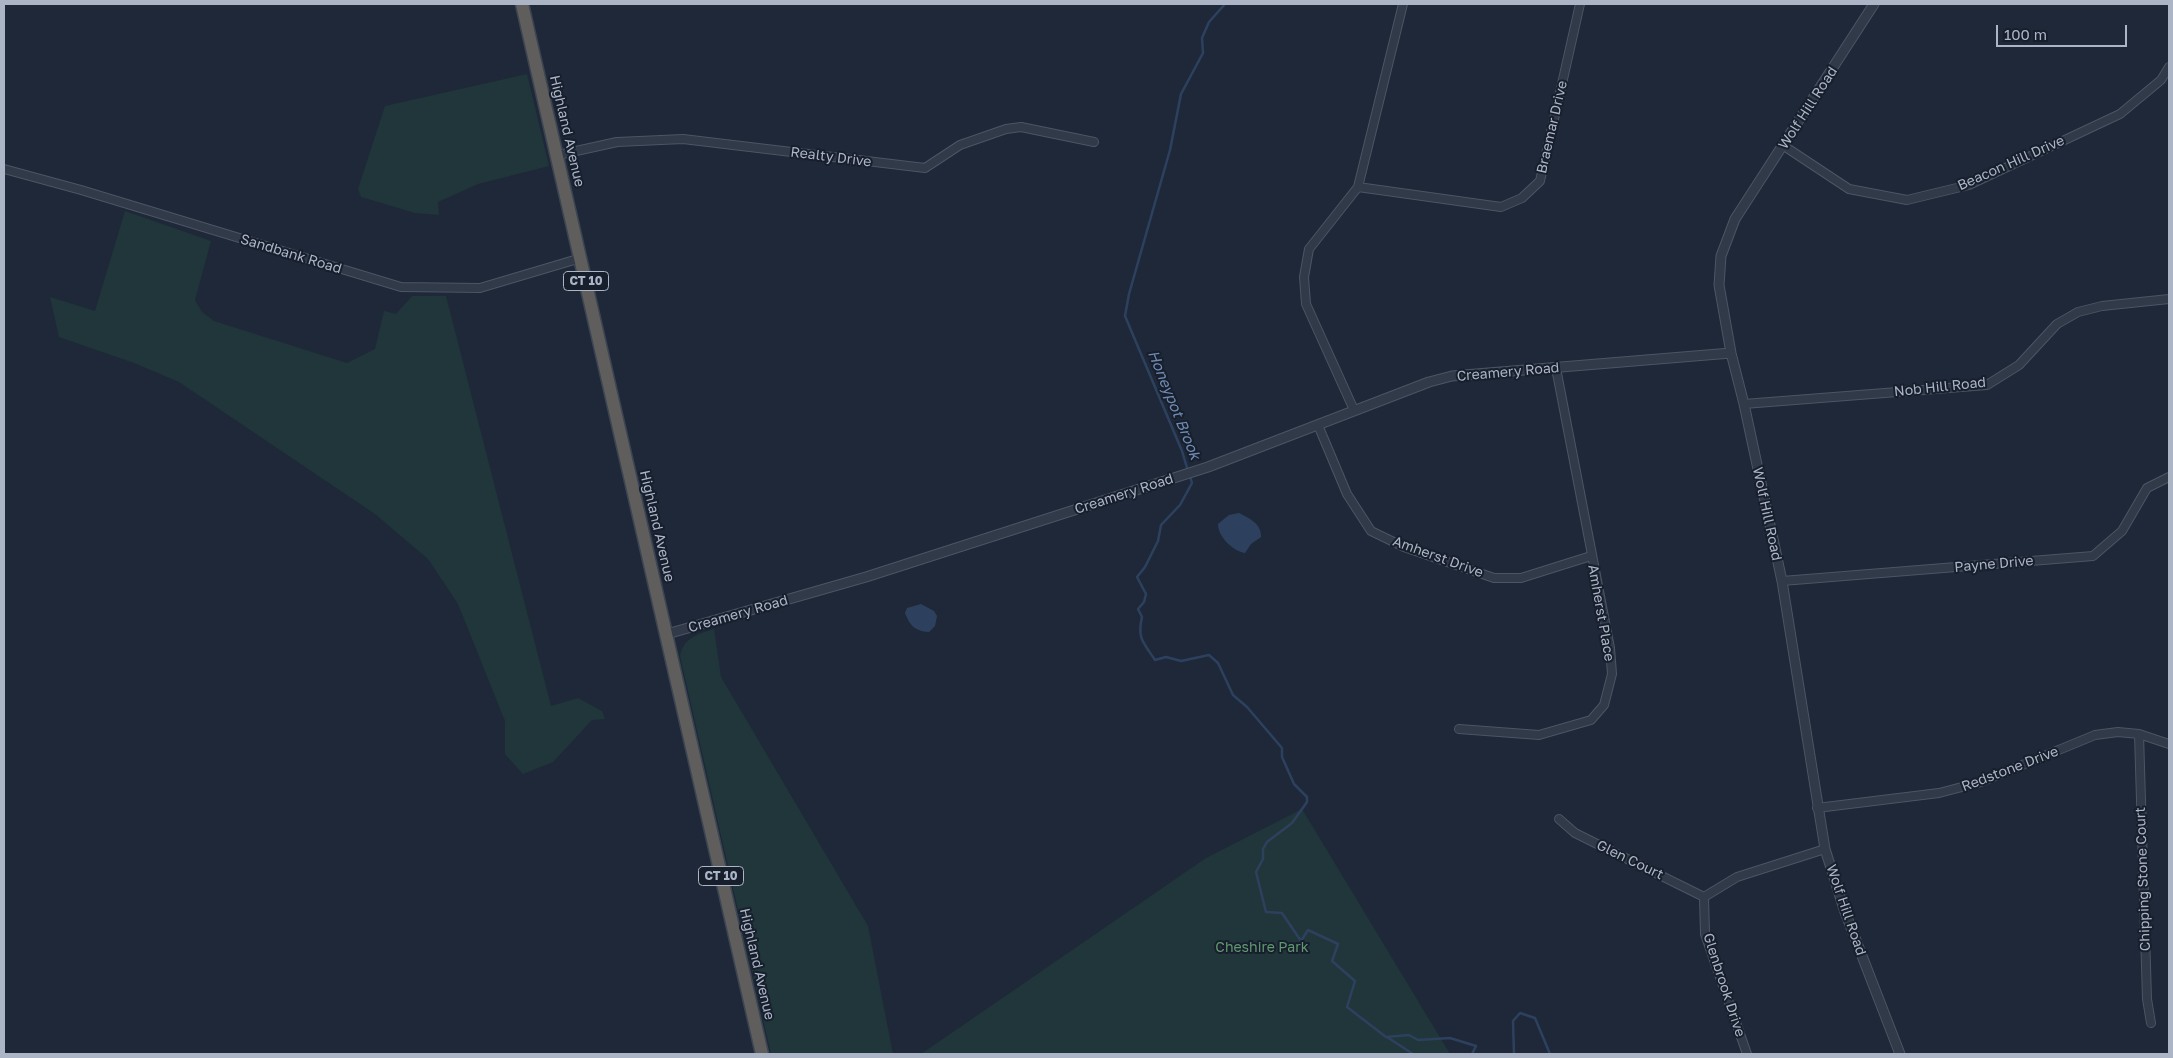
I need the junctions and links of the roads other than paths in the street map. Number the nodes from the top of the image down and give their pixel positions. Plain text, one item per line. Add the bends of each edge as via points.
1 (522, 4) edge
2 (1402, 4) edge
3 (1580, 4) edge
4 (1871, 5) edge
5 (2169, 67) edge
6 (1094, 142) dead end
7 (1784, 146) junction
8 (558, 154) junction
9 (4, 169) edge
10 (1358, 187) junction
11 (581, 258) junction
12 (2169, 299) edge
13 (1731, 353) junction
14 (1556, 368) junction
15 (1744, 404) junction
16 (1354, 410) junction
17 (1318, 425) junction
18 (2169, 477) edge
19 (1591, 556) junction
20 (1782, 581) junction
21 (667, 634) junction
22 (1459, 729) dead end
23 (2139, 734) junction
24 (2169, 744) edge
25 (1817, 808) junction
26 (1558, 819) dead end
27 (1825, 849) junction
28 (1704, 897) junction
29 (2151, 1023) dead end
30 (762, 1054) edge
31 (1747, 1054) edge
32 (1900, 1054) edge

1 - 8 highway, Highland Avenue / CT 10
2 - 10 street
3 - 10 street, Braemar Drive via 1540,181 1522,198 1501,207
4 - 7 street, Wolf Hill Road
5 - 7 street, Beacon Hill Drive via 2161,80 2120,114 1969,184 1907,200 1849,189
6 - 8 street, Realty Drive via 1014,128 960,145 925,168 684,139 617,142
7 - 13 street, Wolf Hill Road via 1734,219 1721,256 1719,285
8 - 11 highway, Highland Avenue / CT 10
9 - 11 street, Sandbank Road via 402,288 480,288
10 - 16 street via 1310,249 1304,277 1306,304
11 - 21 highway, Highland Avenue / CT 10
12 - 15 street, Nob Hill Road via 2102,306 2078,312 2057,324 2019,366 1987,385
13 - 14 street, Creamery Road
13 - 15 street, Wolf Hill Road
14 - 16 street, Creamery Road via 1452,376
14 - 19 street, Amherst Place
15 - 20 street, Wolf Hill Road
16 - 17 street, Creamery Road
17 - 19 street, Amherst Drive via 1347,494 1371,531 1404,547 1494,578 1521,578
17 - 21 street, Creamery Road via 1200,470 866,577
18 - 20 street, Payne Drive via 2146,488 2122,531 2093,556
19 - 22 street, Amherst Place via 1610,648 1612,674 1604,705 1591,720 1539,735
20 - 25 street, Wolf Hill Road
21 - 30 highway, Highland Avenue / CT 10
23 - 24 street, Redstone Drive
23 - 25 street, Redstone Drive via 2095,735 1981,782 1939,794
23 - 29 street, Chipping Stone Court via 2147,999
25 - 27 street, Wolf Hill Road
26 - 28 street, Glen Court via 1575,833
27 - 28 street via 1737,877
27 - 32 street, Wolf Hill Road via 1845,912
28 - 31 street, Glenbrook Drive via 1705,934

